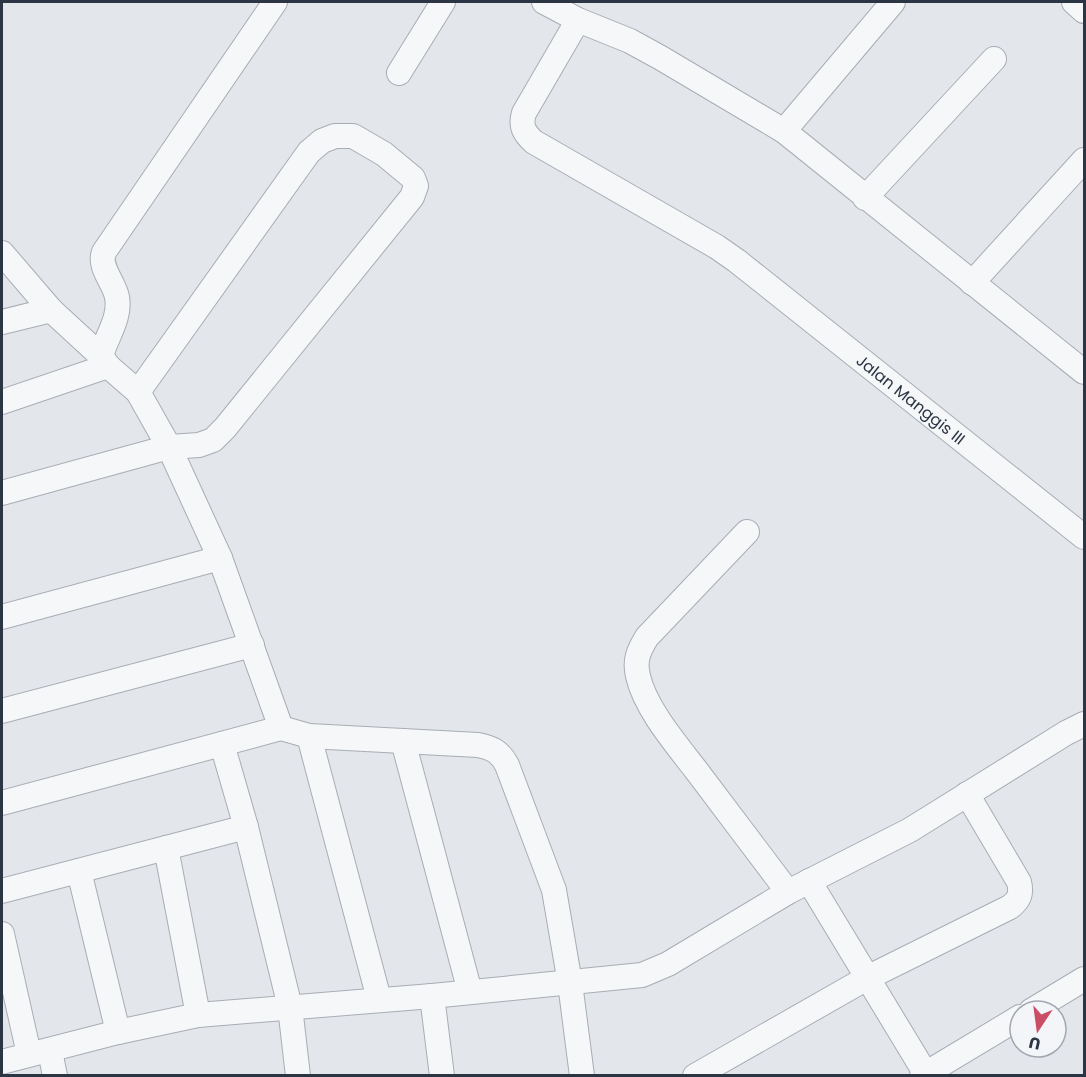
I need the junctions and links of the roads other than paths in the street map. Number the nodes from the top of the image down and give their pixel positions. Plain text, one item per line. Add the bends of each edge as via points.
1 (275, 2) edge
2 (443, 2) edge
3 (544, 2) edge
4 (893, 2) edge
5 (1074, 2) edge
6 (1084, 10) edge
7 (578, 20) junction
8 (994, 59) dead end
9 (399, 73) dead end
10 (784, 131) junction
11 (1084, 160) edge
12 (865, 198) junction
13 (2, 253) edge
14 (972, 283) junction
15 (51, 310) junction
16 (2, 322) edge
17 (104, 361) junction
18 (1084, 372) edge
19 (138, 392) junction
20 (2, 402) edge
21 (169, 447) junction
22 (2, 493) edge
23 (747, 532) dead end
24 (1083, 533) edge
25 (220, 558) junction
26 (2, 617) edge
27 (252, 645) junction
28 (2, 711) edge
29 (1084, 724) edge
30 (281, 728) junction
31 (309, 736) junction
32 (403, 741) junction
33 (222, 744) junction
34 (967, 795) junction
35 (2, 803) edge
36 (246, 827) junction
37 (166, 848) junction
38 (79, 871) junction
39 (809, 881) junction
40 (2, 891) edge
41 (788, 892) junction
42 (2, 934) edge
43 (867, 978) junction
44 (1084, 979) edge
45 (570, 983) junction
46 (470, 992) junction
47 (432, 996) junction
48 (379, 999) junction
49 (1051, 999) edge
50 (290, 1007) junction
51 (198, 1015) junction
52 (1008, 1024) edge
53 (118, 1032) junction
54 (40, 1052) junction
55 (2, 1062) edge
56 (925, 1075) edge
57 (55, 1076) edge
58 (298, 1076) edge
59 (442, 1076) edge
60 (582, 1076) edge
61 (695, 1076) edge

1 - 17 street via 104,252 102,261 118,305
2 - 9 street
3 - 7 street
4 - 10 street
5 - 6 street
7 - 10 street via 630,41
7 - 24 street, Jalan Manggis III via 524,113 521,123 525,134 737,261
8 - 12 street
10 - 12 street
11 - 14 street
12 - 14 street
13 - 15 street
14 - 18 street
15 - 16 street
15 - 17 street
17 - 19 street
17 - 20 street
19 - 21 street
19 - 21 street via 309,152 322,141 335,135 353,136 384,154 413,178 416,186 412,197 225,428 213,440 199,445
21 - 22 street
21 - 25 street
23 - 41 street via 647,637 639,649 636,668 641,687 675,742
25 - 26 street
25 - 27 street
27 - 28 street
27 - 30 street
29 - 34 street
30 - 31 street
30 - 33 street
31 - 32 street
31 - 48 street
32 - 45 street via 478,746 501,754 554,890
32 - 46 street
33 - 35 street
33 - 36 street
34 - 39 street via 910,830
34 - 43 street via 1019,882 1022,892 1018,901
36 - 37 street
36 - 50 street
37 - 38 street
37 - 51 street
38 - 40 street
38 - 53 street
39 - 41 street
39 - 43 street
41 - 45 street via 657,970 624,978
42 - 54 street
43 - 56 street
43 - 61 street
44 - 49 street
45 - 46 street
45 - 60 street
46 - 47 street
47 - 48 street
47 - 59 street
48 - 50 street
50 - 51 street
50 - 58 street
51 - 53 street
52 - 56 street
53 - 54 street
54 - 55 street
54 - 57 street

